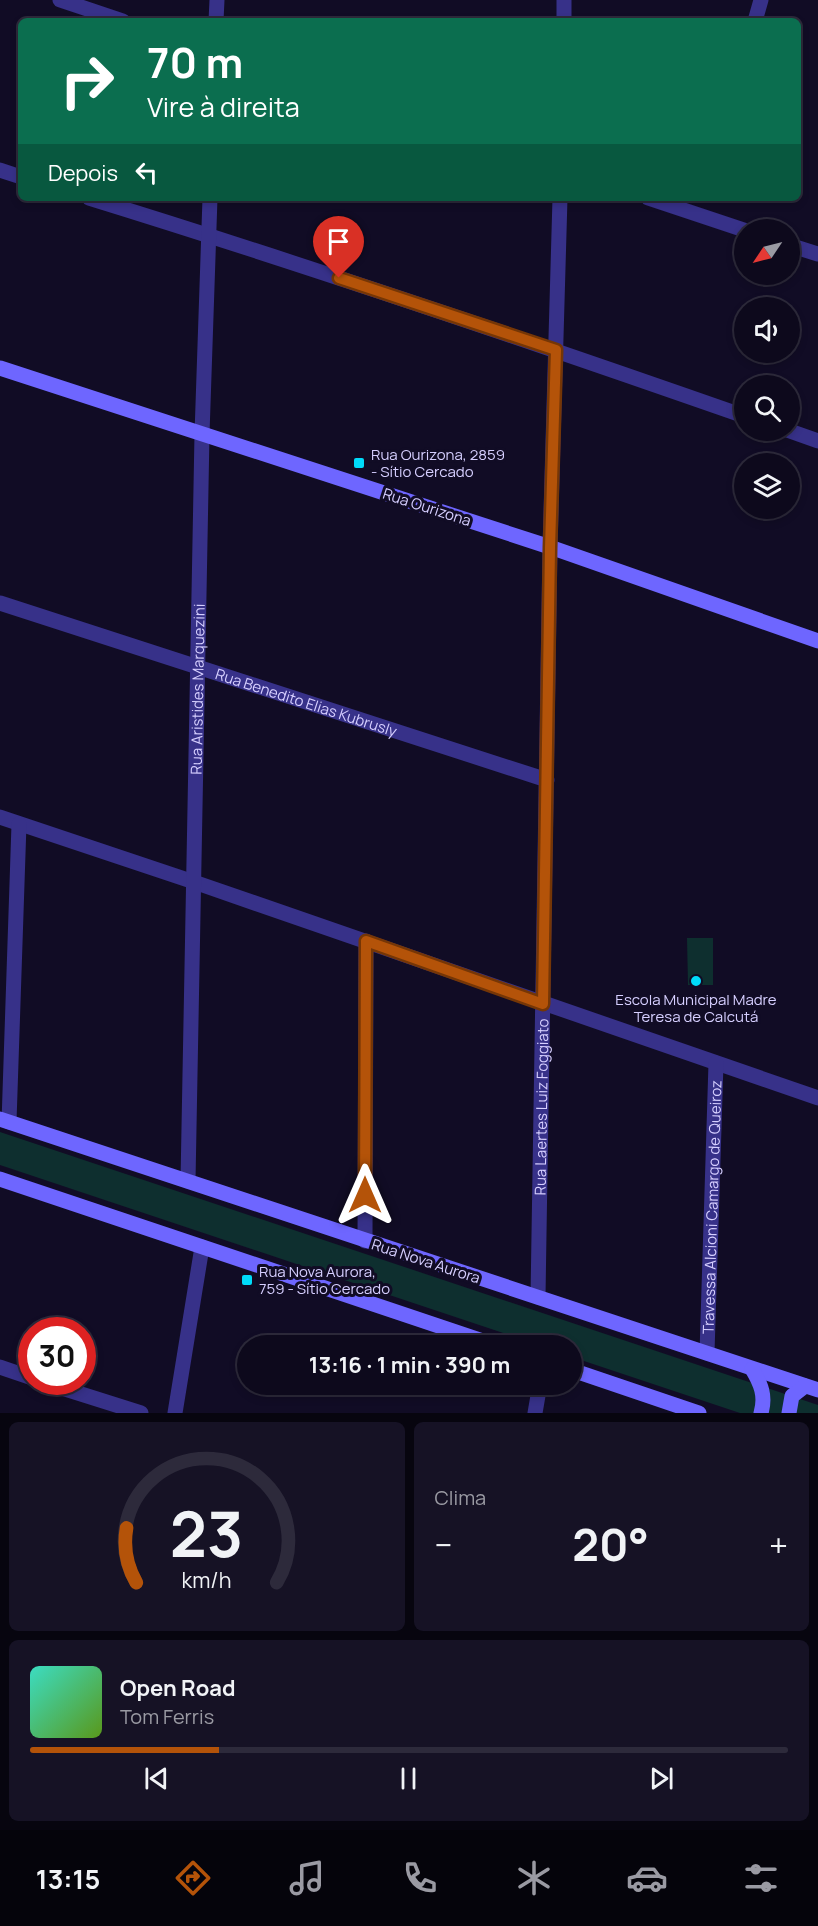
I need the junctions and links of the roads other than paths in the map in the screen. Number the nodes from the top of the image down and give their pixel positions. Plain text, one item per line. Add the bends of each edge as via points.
1 (60, 0) edge
2 (217, 0) edge
3 (564, 0) edge
4 (761, 0) edge
5 (114, 18) edge
6 (216, 18) edge
7 (564, 18) edge
8 (756, 18) edge
9 (0, 170) edge
10 (18, 176) edge
11 (99, 201) edge
12 (210, 201) edge
13 (561, 201) edge
14 (657, 201) edge
15 (734, 227) edge
16 (209, 235) junction
17 (800, 249) edge
18 (818, 255) edge
19 (556, 350) junction
20 (0, 368) edge
21 (734, 412) edge
22 (202, 434) junction
23 (800, 435) edge
24 (818, 441) edge
25 (550, 548) junction
26 (0, 603) edge
27 (818, 641) edge
28 (198, 666) junction
29 (547, 780) junction
30 (0, 818) edge
31 (19, 824) junction
32 (194, 882) junction
33 (366, 941) junction
34 (543, 1004) junction
35 (716, 1063) junction
36 (818, 1098) edge
37 (5, 1120) edge
38 (0, 1179) edge
39 (188, 1181) junction
40 (365, 1241) junction
41 (202, 1247) junction
42 (538, 1297) junction
43 (465, 1335) edge
44 (707, 1353) junction
45 (0, 1367) edge
46 (752, 1369) junction
47 (18, 1373) edge
48 (582, 1373) edge
49 (811, 1388) edge
50 (84, 1395) edge
51 (538, 1395) edge
52 (141, 1413) edge
53 (174, 1413) edge
54 (535, 1413) edge
55 (699, 1413) edge
56 (761, 1413) edge
57 (789, 1413) edge

1 - 5 street
2 - 6 street
3 - 7 street
4 - 8 street
9 - 10 street
11 - 16 street
12 - 16 street, Rua Aristides Marquezini
13 - 19 street, Rua Laertes Luiz Foggiato
14 - 15 street
16 - 19 street
16 - 22 street, Rua Aristides Marquezini
17 - 18 street
19 - 21 street
19 - 25 street, Rua Laertes Luiz Foggiato
20 - 22 main road, Rua Ourizona
22 - 25 main road, Rua Ourizona
22 - 28 street, Rua Aristides Marquezini
23 - 24 street
25 - 27 main road, Rua Ourizona
25 - 29 street, Rua Laertes Luiz Foggiato
26 - 28 street, Rua Benedito Elias Kubrusly
28 - 29 street, Rua Benedito Elias Kubrusly
28 - 32 street, Rua Aristides Marquezini
29 - 34 street, Rua Laertes Luiz Foggiato
30 - 31 street
31 - 32 street
31 - 37 street
32 - 33 street
32 - 39 street, Rua Aristides Marquezini
33 - 34 street
33 - 40 street
34 - 35 street
34 - 42 street, Rua Laertes Luiz Foggiato
35 - 36 street
35 - 44 street, Travessa Alcioni Camargo de Queiroz
37 - 39 main road, Rua Nova Aurora
38 - 41 main road
39 - 40 main road, Rua Nova Aurora
40 - 42 main road, Rua Nova Aurora
41 - 43 main road
41 - 53 street
42 - 44 main road, Rua Nova Aurora
44 - 46 main road, Rua Nova Aurora
45 - 47 street
46 - 49 main road, Rua Nova Aurora
46 - 56 main road via 762,1386
48 - 55 main road
49 - 57 main road via 792,1396
50 - 52 street
51 - 54 street

